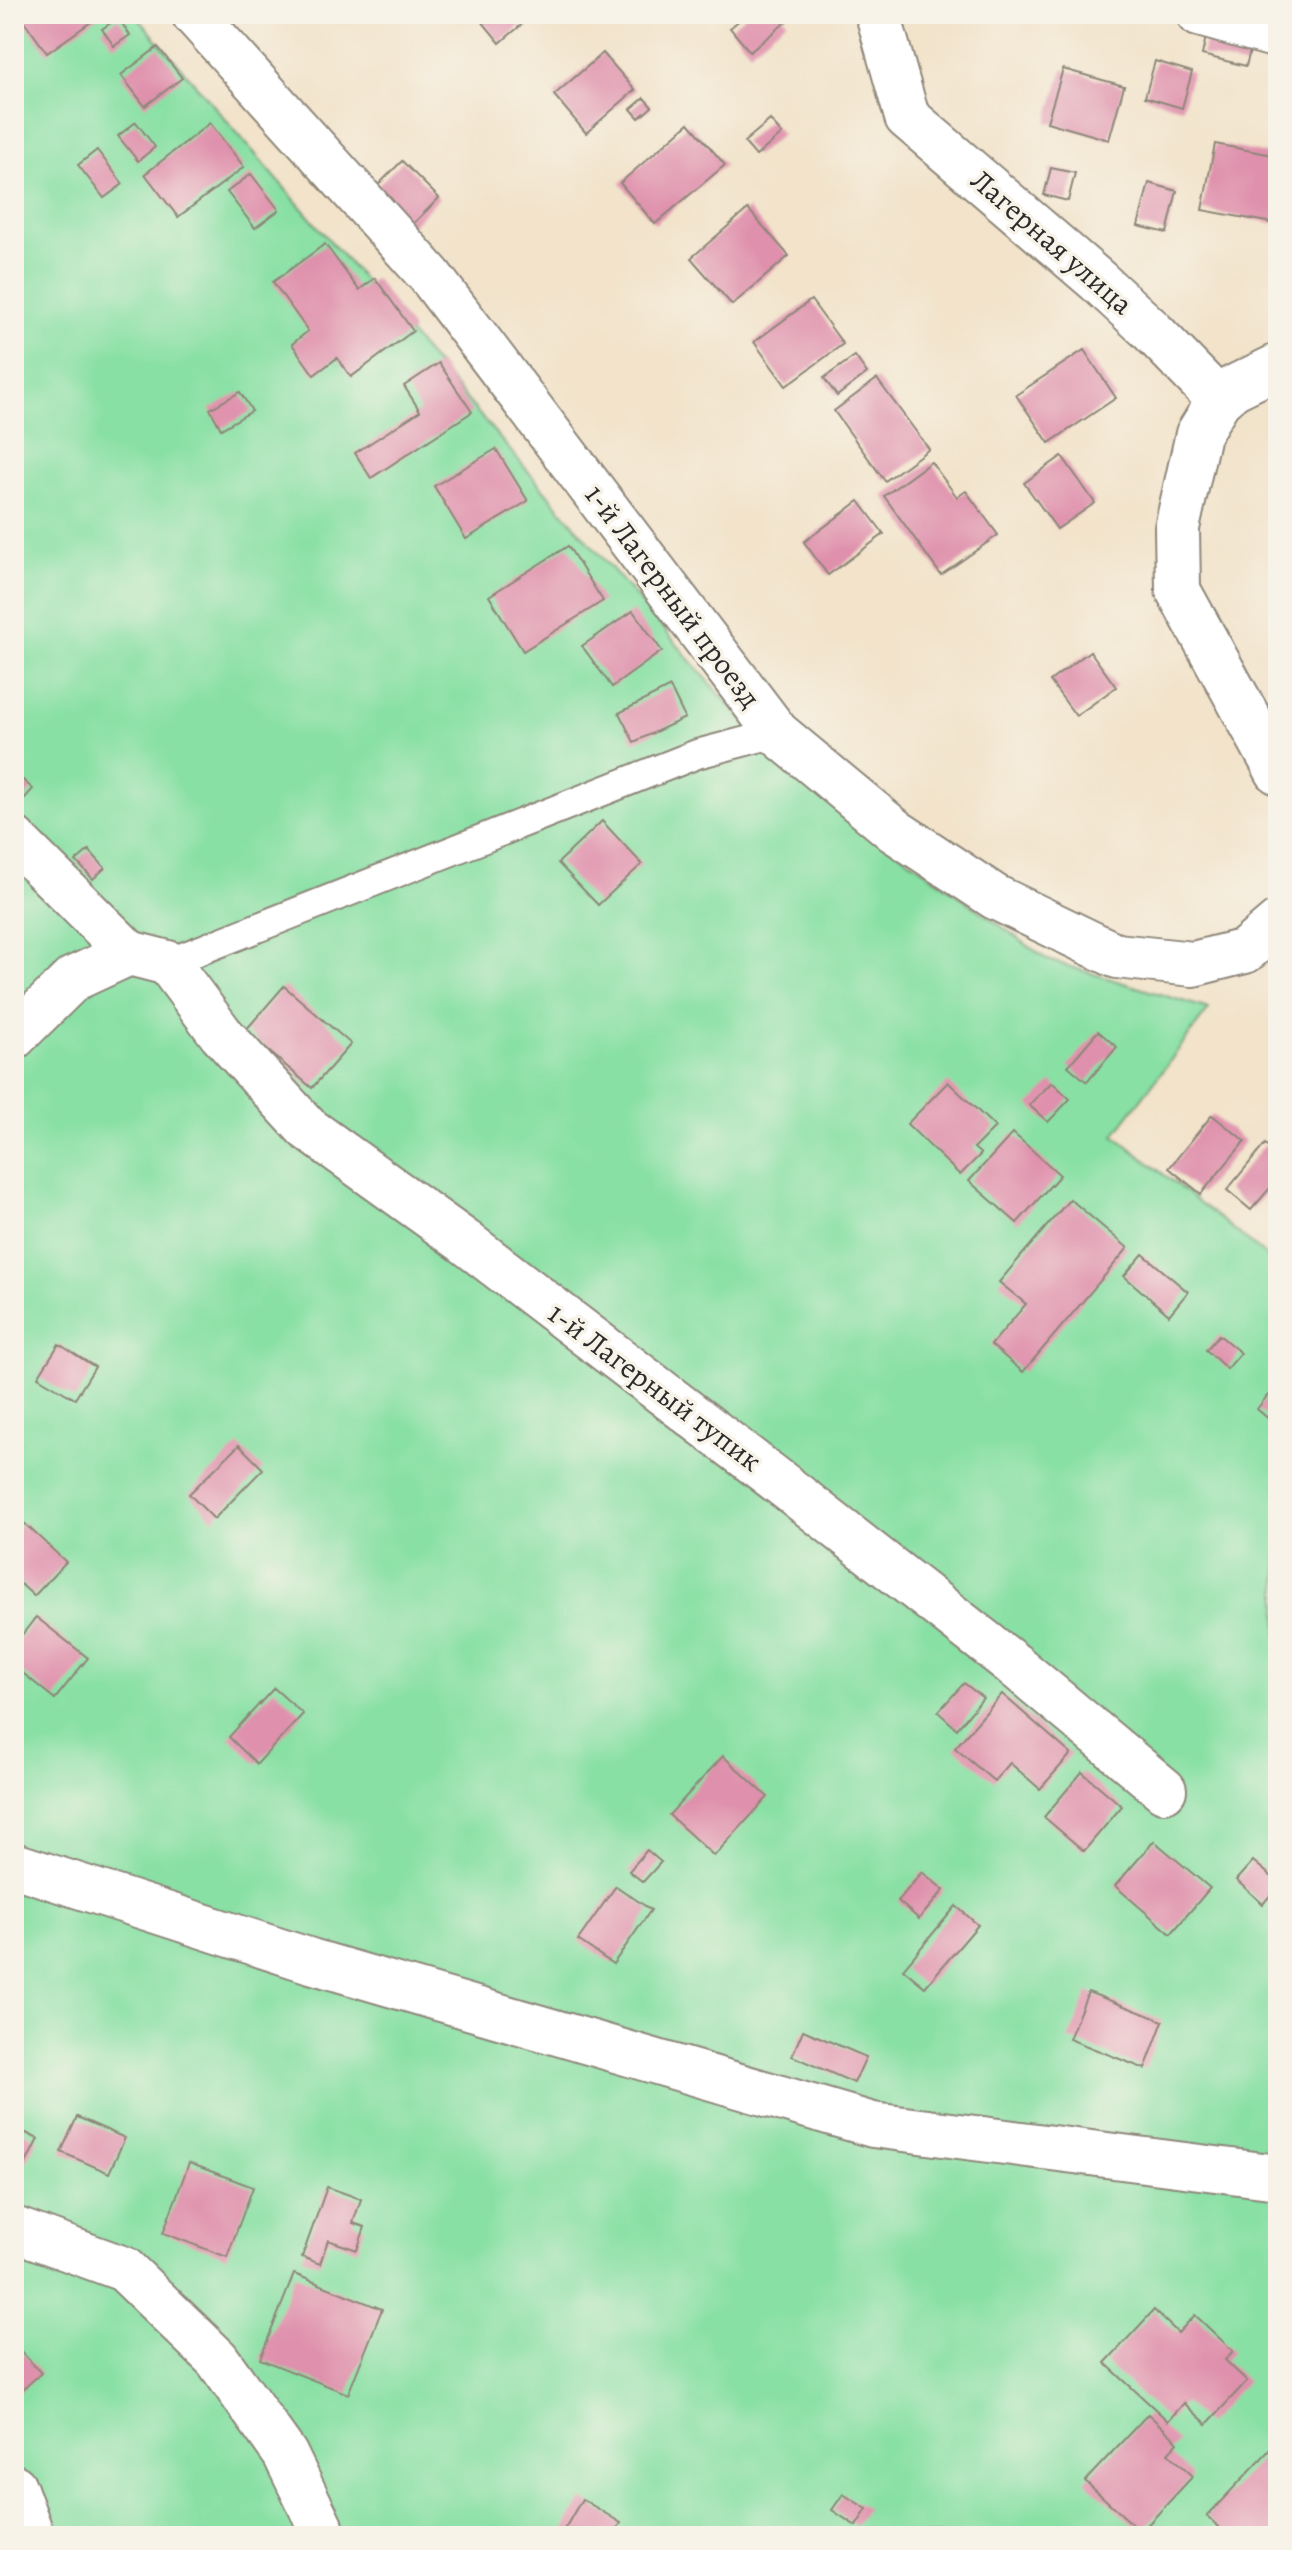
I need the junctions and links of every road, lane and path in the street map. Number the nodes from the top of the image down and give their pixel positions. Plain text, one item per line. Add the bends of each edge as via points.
1 (194, 14) edge
2 (878, 14) edge
3 (1199, 14) edge
4 (1278, 36) edge
5 (1278, 366) edge
6 (1219, 400) junction
7 (777, 733) junction
8 (1278, 772) edge
9 (14, 839) edge
10 (1278, 923) edge
11 (149, 958) junction
12 (14, 1037) edge
13 (1164, 1790) dead end
14 (14, 1865) edge
15 (1278, 2177) edge
16 (14, 2229) edge
17 (14, 2487) edge
18 (32, 2536) edge
19 (325, 2536) edge

1 - 7 street, 1-й Лагерный проезд via 430,276
2 - 6 street, Лагерная улица via 907,117 1098,281
3 - 4 street
5 - 6 street
6 - 8 street via 1198,434 1177,528 1178,590
7 - 10 street, 1-й Лагерный проезд via 895,831 982,889 1117,956 1193,964 1245,951
7 - 11 lane via 697,754
9 - 11 street, 1-й Лагерный тупик
11 - 12 street via 73,979
11 - 13 street, 1-й Лагерный тупик via 307,1128 795,1494
14 - 15 street via 311,1961 873,2125
16 - 19 street via 124,2269 217,2359 285,2454
17 - 18 street

